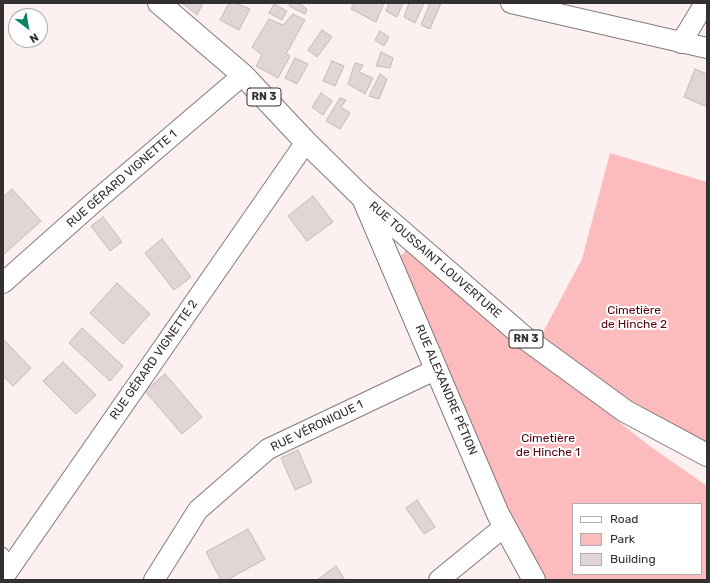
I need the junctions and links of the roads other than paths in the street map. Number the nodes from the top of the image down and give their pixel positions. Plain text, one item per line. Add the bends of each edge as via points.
1 (159, 3) edge
2 (511, 3) edge
3 (705, 3) edge
4 (682, 43) junction
5 (707, 48) edge
6 (243, 75) junction
7 (306, 142) junction
8 (363, 198) junction
9 (3, 283) edge
10 (437, 369) junction
11 (707, 455) edge
12 (505, 526) junction
13 (6, 565) edge
14 (154, 580) edge
15 (439, 580) edge
16 (534, 580) edge

1 - 6 main road, RN 3
2 - 4 street
3 - 4 street
4 - 5 street
6 - 7 main road, RN 3
6 - 9 street, RUE GÉRARD VIGNETTE 1
7 - 8 main road, RN 3
7 - 13 street, RUE GÉRARD VIGNETTE 2
8 - 10 main road, RUE ALEXANDRE PÉTION
8 - 11 main road, RUE TOUSSAINT LOUVERTURE / RN 3 via 526,338 625,411
10 - 12 main road, RUE ALEXANDRE PÉTION
10 - 14 street, RUE VÉRONIQUE 1 via 268,449 198,510
12 - 15 street
12 - 16 main road, RUE ALEXANDRE PÉTION

